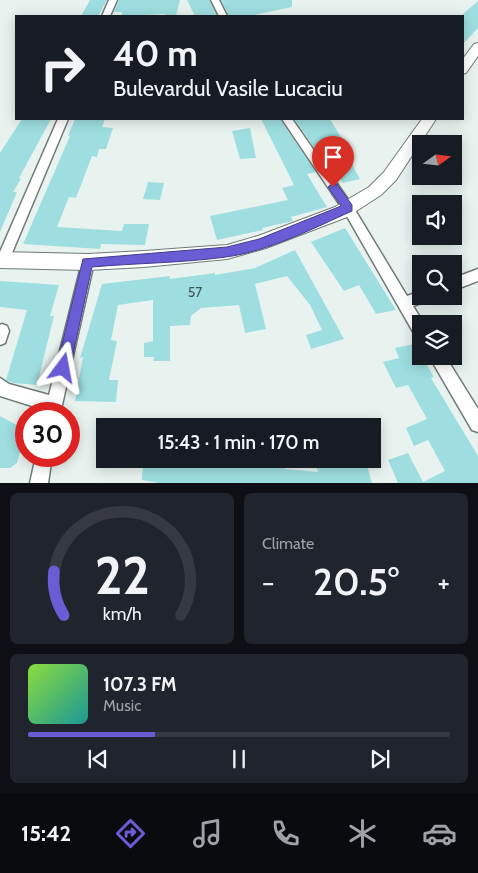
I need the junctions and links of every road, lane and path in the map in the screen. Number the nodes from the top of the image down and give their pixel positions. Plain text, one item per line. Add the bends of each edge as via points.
1 (113, 0) edge
2 (215, 0) edge
3 (106, 15) edge
4 (222, 15) edge
5 (478, 48) edge
6 (464, 67) edge
7 (63, 120) edge
8 (288, 120) edge
9 (428, 120) edge
10 (348, 208) junction
11 (1, 260) edge
12 (88, 262) junction
13 (478, 275) edge
14 (462, 281) edge
15 (412, 300) edge
16 (403, 303) junction
17 (412, 318) edge
18 (442, 365) edge
19 (0, 386) edge
20 (35, 402) edge
21 (55, 402) edge
22 (478, 424) edge
23 (42, 467) edge
24 (39, 483) edge

1 - 3 street
2 - 4 street
5 - 6 main road
7 - 11 street
8 - 10 street
9 - 10 main road via 390,176 375,191
10 - 12 main road via 287,234 227,252
10 - 16 street
11 - 12 main road
12 - 21 street
13 - 14 street
15 - 16 street
16 - 17 street
18 - 22 street
19 - 20 street
23 - 24 street

